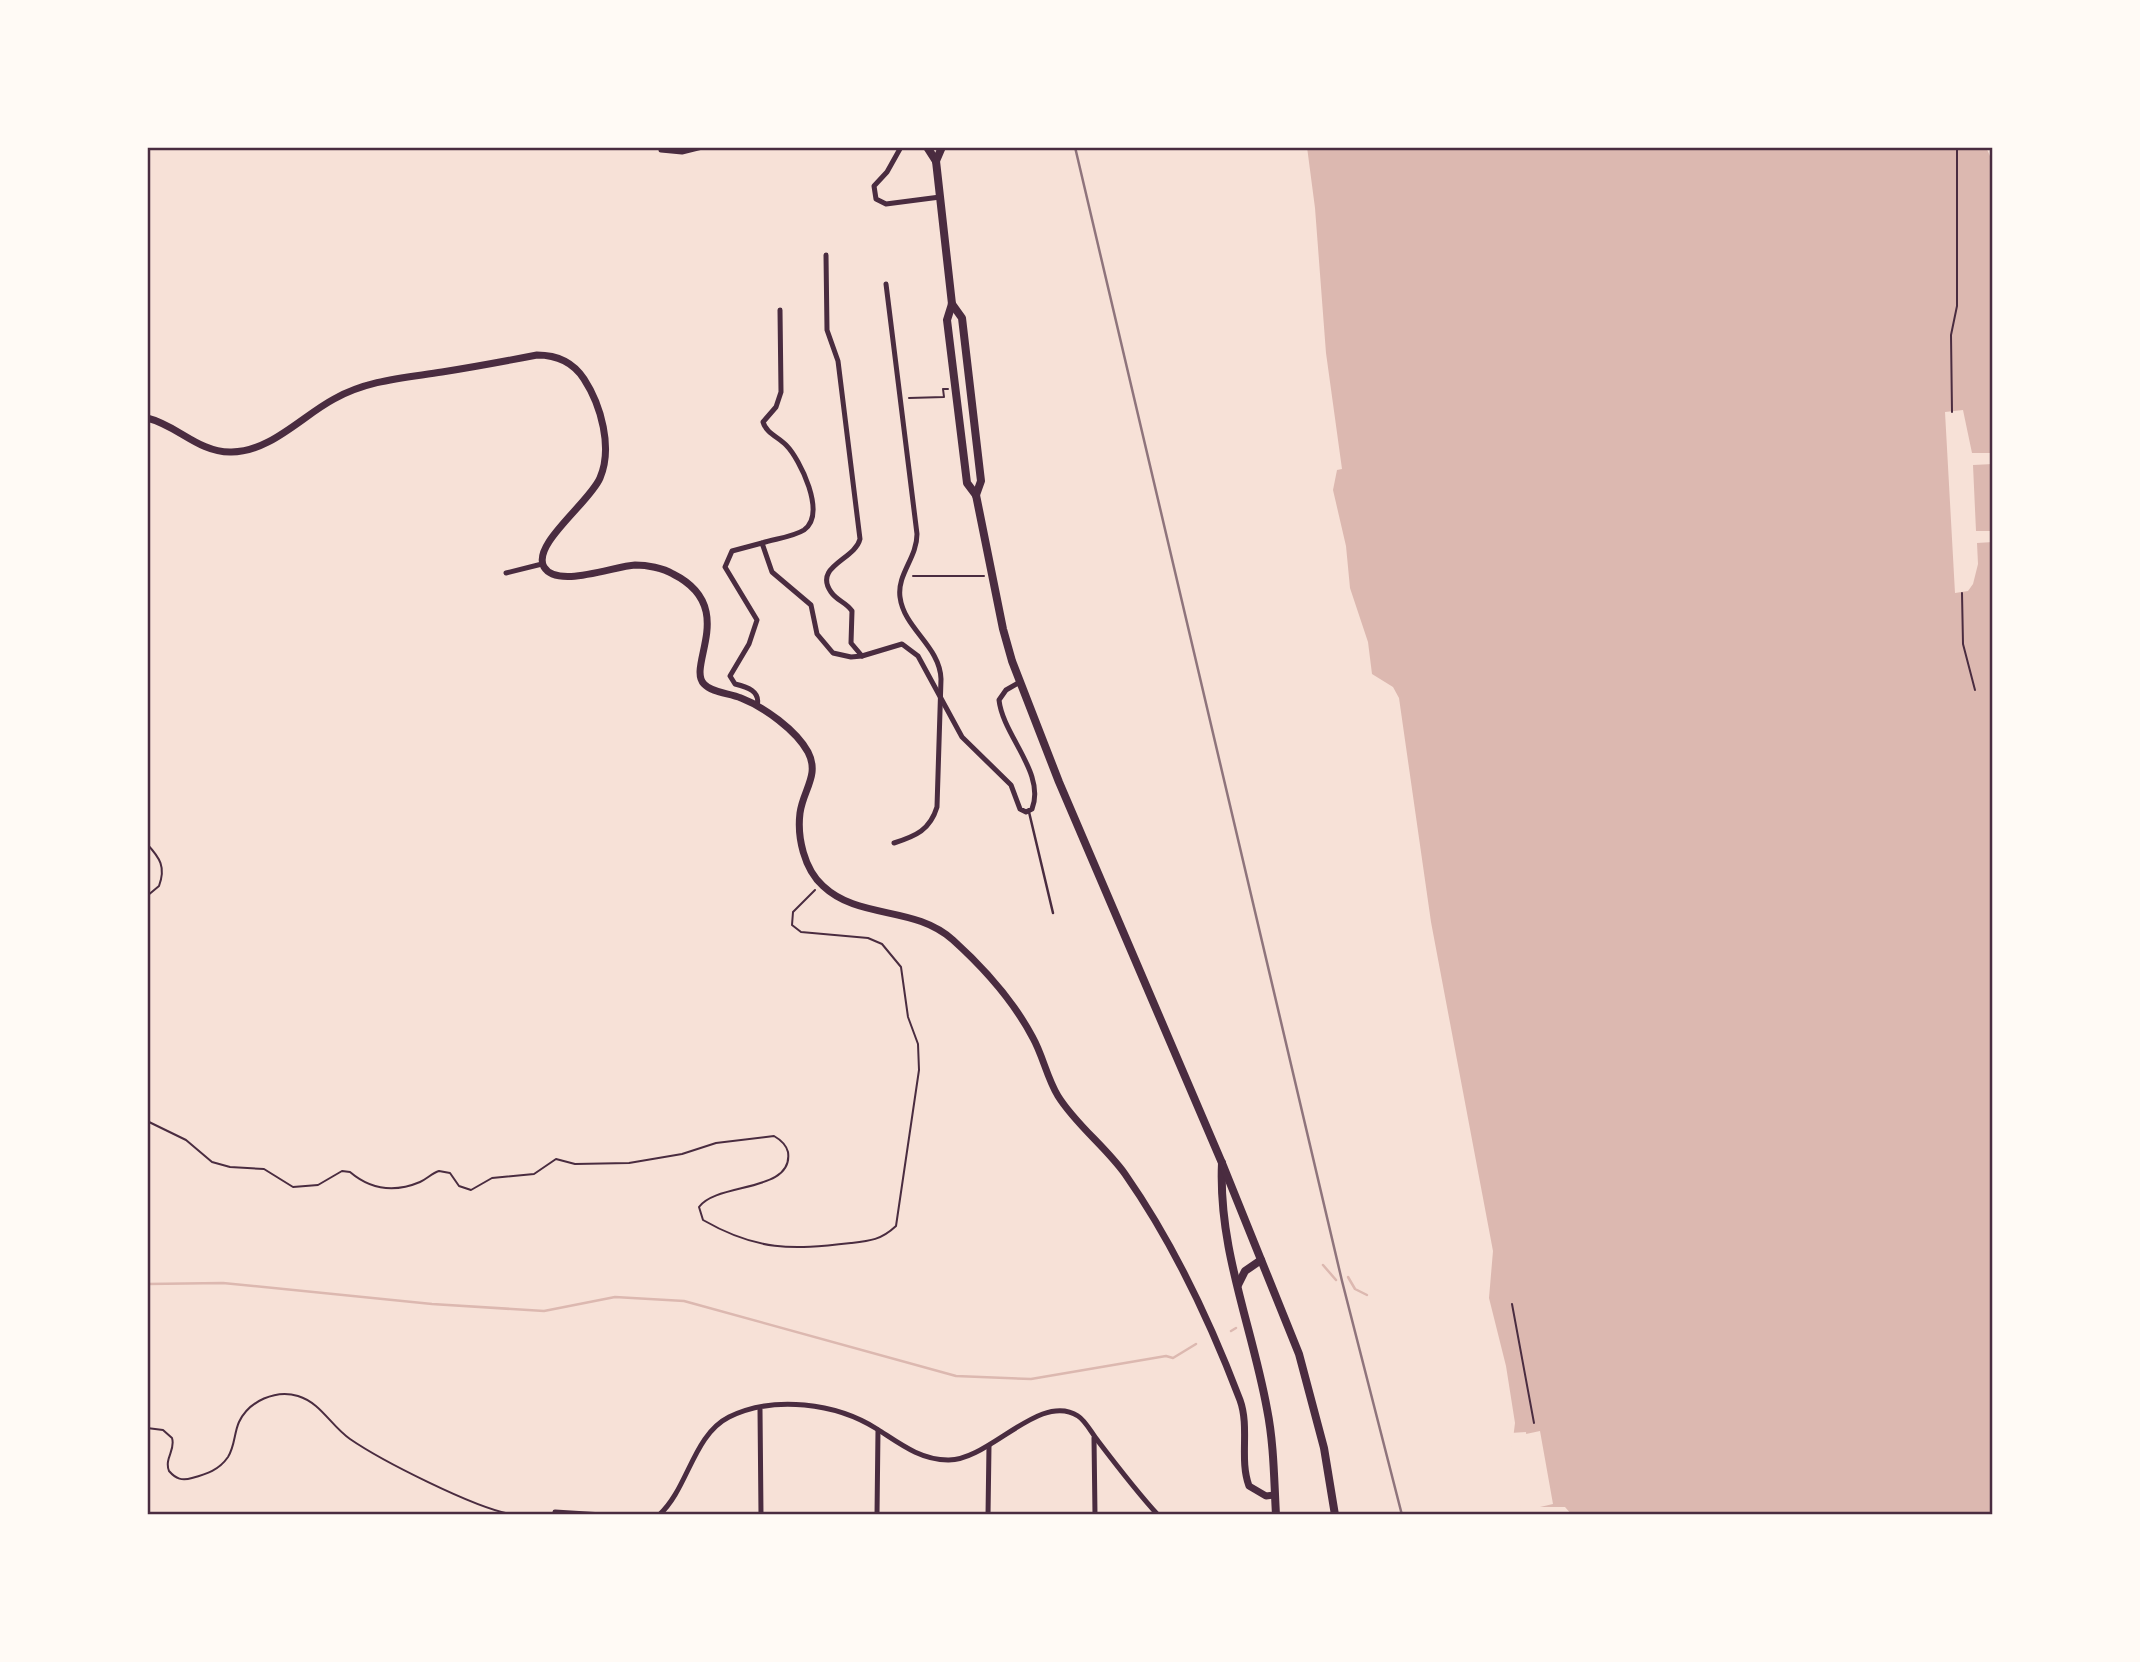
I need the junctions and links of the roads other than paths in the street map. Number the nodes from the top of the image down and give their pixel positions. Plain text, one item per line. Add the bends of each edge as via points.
1 (702, 147) edge
2 (901, 147) edge
3 (927, 147) edge
4 (942, 147) edge
5 (661, 150) dead end
6 (936, 162) junction
7 (940, 197) junction
8 (826, 255) dead end
9 (887, 284) dead end
10 (952, 304) junction
11 (780, 310) dead end
12 (147, 418) edge
13 (976, 495) junction
14 (762, 543) junction
15 (542, 564) junction
16 (506, 573) dead end
17 (862, 656) junction
18 (1020, 682) junction
19 (941, 702) junction
20 (757, 706) junction
21 (1029, 812) junction
22 (894, 843) dead end
23 (1054, 913) dead end
24 (1222, 1163) junction
25 (1261, 1260) junction
26 (1237, 1288) junction
27 (760, 1409) junction
28 (878, 1430) junction
29 (1094, 1436) junction
30 (989, 1446) junction
31 (1275, 1495) junction
32 (555, 1512) road end
33 (603, 1515) edge
34 (661, 1515) edge
35 (761, 1515) edge
36 (877, 1515) edge
37 (988, 1515) edge
38 (1095, 1515) edge
39 (1158, 1515) edge
40 (1276, 1515) edge
41 (1335, 1515) edge

1 - 5 street via 682,152
2 - 7 street via 874,186 876,199 886,204
3 - 6 main road
4 - 6 main road
6 - 7 main road
7 - 10 main road
8 - 17 street via 827,330 838,361 860,535 856,550 835,563 827,581 831,592 852,611 851,643
9 - 19 street via 917,534 900,598 938,660
10 - 13 main road via 947,320 967,482
10 - 13 main road via 962,318 981,481
11 - 14 street via 781,393 763,422 797,459 808,483 812,509 805,530
12 - 15 main road via 206,447 243,451 370,383 537,355 560,358 587,384 601,421 606,453 595,488 550,538 542,552
13 - 18 main road via 1003,629
14 - 17 street via 772,572 811,605 817,634 828,649 845,657
14 - 20 street via 732,551 724,567 757,620 749,644 730,673 735,684 756,694
15 - 16 street
15 - 20 main road via 551,574 564,577 635,565 677,575 696,592 707,616 707,643 698,667 701,681 708,688
17 - 19 street via 906,645 918,656
18 - 21 street via 1001,695 999,704 1036,790
18 - 24 main road
19 - 21 street via 962,737 1011,785 1020,809
19 - 22 street via 937,807 921,832
20 - 31 main road via 800,741 812,764 800,813 800,836 821,885 848,903 912,917 940,929 984,970 1035,1040 1059,1097 1124,1172 1173,1249 1244,1413 1249,1486 1266,1496
21 - 23 lane
24 - 25 main road
24 - 26 main road via 1220,1195
25 - 26 main road via 1245,1271
25 - 41 main road via 1299,1354 1324,1447
26 - 31 main road via 1267,1410
27 - 28 street via 829,1408
27 - 34 street via 718,1425
27 - 35 street
28 - 30 street via 909,1450 949,1460
28 - 36 street
29 - 30 street via 1078,1416 1057,1411 1035,1417
29 - 38 street
29 - 39 street
30 - 37 street
31 - 40 main road
32 - 33 street

